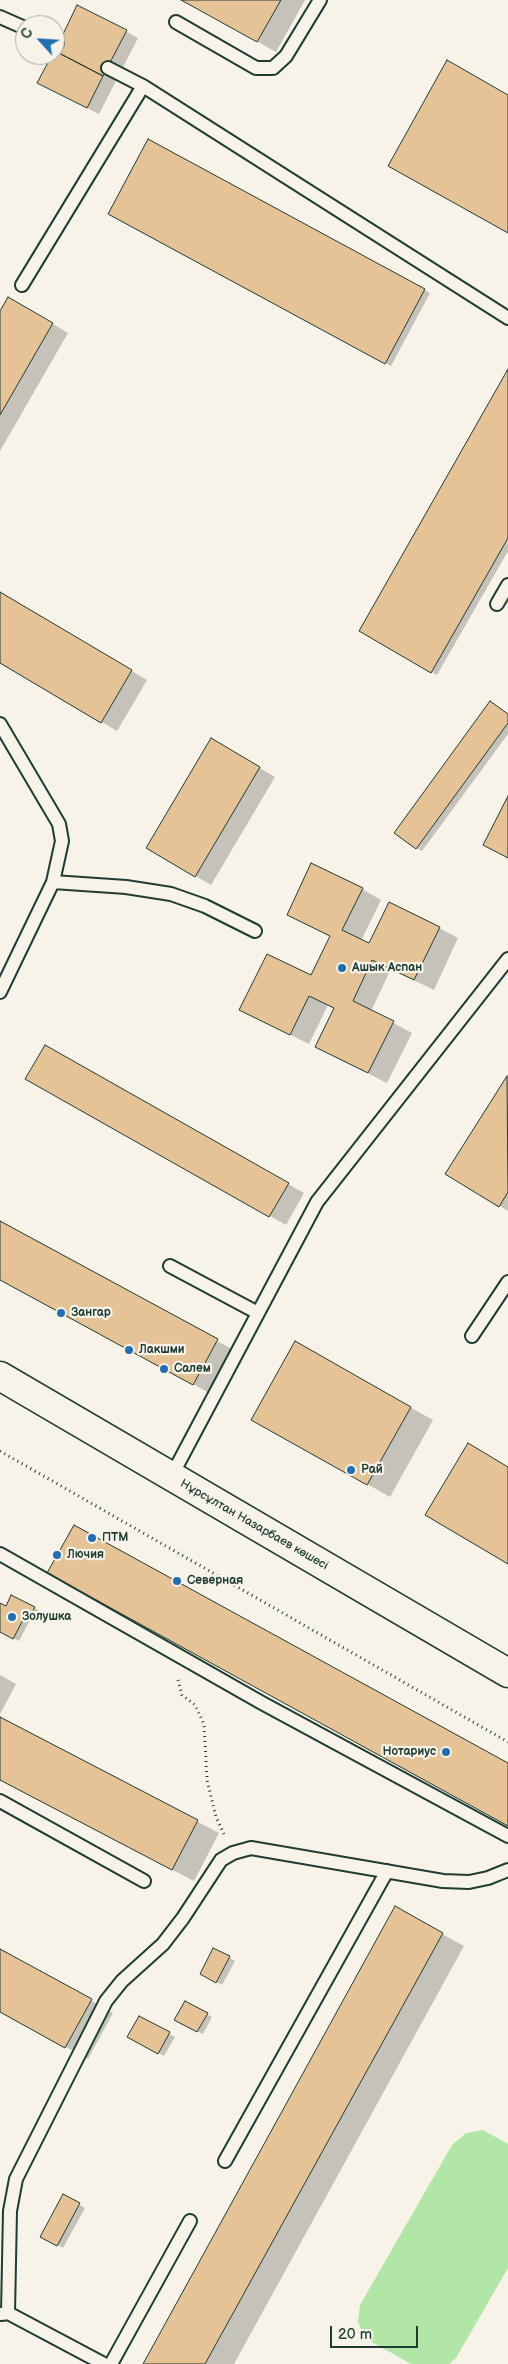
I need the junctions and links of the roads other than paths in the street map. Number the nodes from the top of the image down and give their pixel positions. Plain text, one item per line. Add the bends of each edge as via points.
1 (320, 0) edge
2 (0, 17) edge
3 (176, 22) dead end
4 (15, 24) edge
5 (108, 68) dead end
6 (143, 86) junction
7 (22, 285) dead end
8 (508, 318) edge
9 (508, 585) edge
10 (497, 604) dead end
11 (0, 724) edge
12 (52, 882) junction
13 (255, 931) dead end
14 (508, 959) edge
15 (0, 992) edge
16 (170, 1266) dead end
17 (508, 1282) edge
18 (258, 1313) junction
19 (472, 1336) dead end
20 (1, 1380) edge
21 (171, 1477) junction
22 (0, 1554) edge
23 (508, 1673) edge
24 (0, 1801) edge
25 (508, 1836) edge
26 (508, 1870) edge
27 (387, 1871) junction
28 (144, 1882) dead end
29 (225, 2162) dead end
30 (190, 2221) dead end
31 (4, 2313) edge
32 (104, 2364) edge
33 (111, 2364) edge

1 - 3 lane via 286,56 273,68 256,68
2 - 4 lane
5 - 6 lane
6 - 7 lane
6 - 8 lane
9 - 10 lane
11 - 12 lane via 59,824 62,841
12 - 13 lane via 171,894 205,906
12 - 15 lane
14 - 18 lane via 317,1202
16 - 18 lane
17 - 19 lane
18 - 21 lane
20 - 21 main road, Нұрсұлтан Назарбаев көшесі
21 - 23 main road, Нұрсұлтан Назарбаев көшесі
22 - 25 lane
24 - 28 lane
26 - 27 lane via 469,1882 418,1878
27 - 29 lane
27 - 31 lane via 251,1848 221,1860 184,1918 163,1944 122,1981 106,2001 16,2179 10,2210
30 - 33 lane
31 - 32 lane

